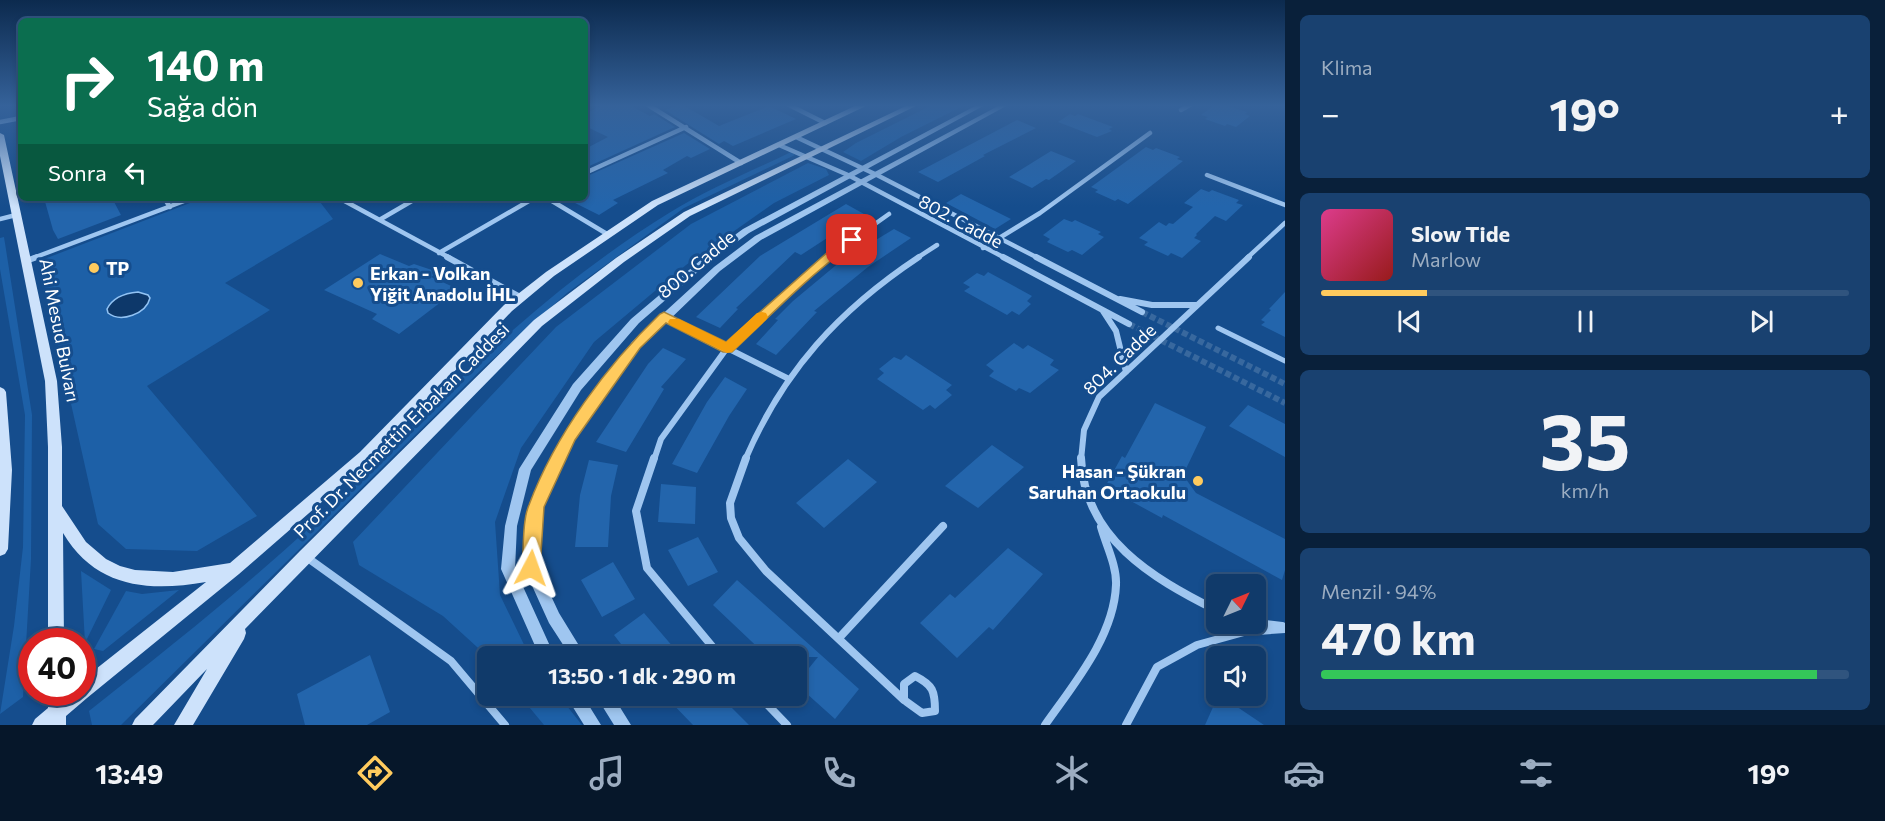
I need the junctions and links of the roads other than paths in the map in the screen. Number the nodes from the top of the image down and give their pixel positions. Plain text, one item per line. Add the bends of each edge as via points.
1 (1, 139) edge
2 (660, 139) edge
3 (704, 139) edge
4 (792, 139) edge
5 (800, 139) edge
6 (843, 139) edge
7 (917, 139) edge
8 (943, 139) edge
9 (1142, 139) edge
10 (780, 145) junction
11 (822, 149) junction
12 (805, 157) junction
13 (741, 163) junction
14 (861, 168) junction
15 (588, 172) edge
16 (848, 175) junction
17 (877, 175) junction
18 (1207, 175) dead end
19 (861, 183) junction
20 (166, 201) edge
21 (185, 201) edge
22 (345, 201) edge
23 (412, 201) edge
24 (529, 201) edge
25 (552, 201) edge
26 (1285, 205) edge
27 (170, 207) junction
28 (889, 214) dead end
29 (16, 215) junction
30 (0, 219) edge
31 (381, 219) junction
32 (1285, 223) edge
33 (607, 234) junction
34 (999, 238) junction
35 (937, 245) dead end
36 (983, 248) junction
37 (439, 253) junction
38 (26, 261) junction
39 (520, 297) junction
40 (1112, 297) junction
41 (1197, 305) junction
42 (1103, 311) junction
43 (1142, 312) tunnel mouth
44 (664, 317) junction
45 (1129, 324) tunnel mouth
46 (1218, 328) dead end
47 (727, 348) junction
48 (1285, 361) edge
49 (1126, 372) junction
50 (787, 378) junction
51 (0, 392) edge
52 (56, 508) junction
53 (943, 526) dead end
54 (1101, 526) junction
55 (0, 549) edge
56 (305, 556) junction
57 (234, 569) junction
58 (1206, 605) edge
59 (251, 613) junction
60 (1266, 625) edge
61 (57, 628) edge
62 (1285, 628) edge
63 (839, 638) junction
64 (543, 646) edge
65 (572, 646) edge
66 (713, 646) edge
67 (96, 680) edge
68 (904, 699) dead end
69 (69, 706) edge
70 (581, 706) edge
71 (611, 706) edge
72 (769, 706) edge
73 (57, 719) edge
74 (41, 725) edge
75 (141, 725) edge
76 (183, 725) edge
77 (505, 725) edge
78 (593, 725) edge
79 (623, 725) edge
80 (787, 725) edge
81 (1045, 725) edge
82 (1126, 725) edge

1 - 29 main road, Ahi Mesud Bulvarı
2 - 15 street
3 - 13 street
4 - 10 main road, Prof. Dr. Necmettin Erbakan Caddesi
5 - 11 street, 802. Cadde
6 - 11 main road, Prof. Dr. Necmettin Erbakan Caddesi
7 - 14 street, 800. Cadde
8 - 17 street, 800. Cadde
9 - 34 street
10 - 12 street, 802. Cadde
10 - 13 main road, Prof. Dr. Necmettin Erbakan Caddesi
11 - 12 main road, Prof. Dr. Necmettin Erbakan Caddesi
11 - 14 street, 802. Cadde
12 - 16 street, 802. Cadde
12 - 56 main road, Prof. Dr. Necmettin Erbakan Caddesi via 687,214 538,323
13 - 33 main road, Prof. Dr. Necmettin Erbakan Caddesi via 655,203
14 - 16 street, 800. Cadde
14 - 17 street, 802. Cadde
16 - 19 street, 802. Cadde
16 - 64 street, 800. Cadde via 747,231 705,261 635,321 577,387 525,469 511,526 508,569
17 - 19 street, 800. Cadde
17 - 34 street, 802. Cadde
18 - 26 street
19 - 36 street, 802. Cadde
19 - 44 street, 800. Cadde via 758,238
20 - 27 street
21 - 27 street
22 - 31 street
23 - 31 street
24 - 37 street
25 - 33 street
27 - 38 street
28 - 47 street via 834,252
29 - 30 street
29 - 38 main road, Ahi Mesud Bulvarı
31 - 37 street
32 - 41 street, 804. Cadde
33 - 39 main road, Prof. Dr. Necmettin Erbakan Caddesi
34 - 36 street
34 - 40 street, 802. Cadde
35 - 50 street via 855,303
36 - 42 street, 802. Cadde
37 - 39 street
38 - 52 main road, Ahi Mesud Bulvarı via 51,381
39 - 57 main road, Prof. Dr. Necmettin Erbakan Caddesi via 365,456
40 - 41 street via 1152,305
40 - 43 street, 802. Cadde
41 - 49 street, 804. Cadde
42 - 45 street, 802. Cadde
42 - 49 street via 1116,331
44 - 47 street
44 - 65 street, 800. Cadde via 636,345 569,437 536,507 531,568
46 - 48 street
47 - 50 street
47 - 66 street via 661,439 636,511 647,568
49 - 54 street, 804. Cadde via 1087,414 1080,448 1083,485
50 - 63 street via 750,445 728,505 733,525 754,559
51 - 55 main road via 6,468
52 - 57 main road via 84,549 111,571 127,577 182,579
52 - 61 main road, Ahi Mesud Bulvarı
53 - 63 street
54 - 58 street, 804. Cadde via 1127,555
54 - 81 street via 1116,585 1107,621 1083,669
56 - 59 main road, Prof. Dr. Necmettin Erbakan Caddesi
56 - 77 street via 451,661
57 - 67 main road, Prof. Dr. Necmettin Erbakan Caddesi
59 - 75 main road, Prof. Dr. Necmettin Erbakan Caddesi
59 - 76 main road
60 - 62 street
62 - 82 street via 1244,632 1197,645 1157,667
63 - 68 street
69 - 73 main road, Prof. Dr. Necmettin Erbakan Caddesi
70 - 78 street
71 - 79 street
72 - 80 street
73 - 74 main road, Prof. Dr. Necmettin Erbakan Caddesi

